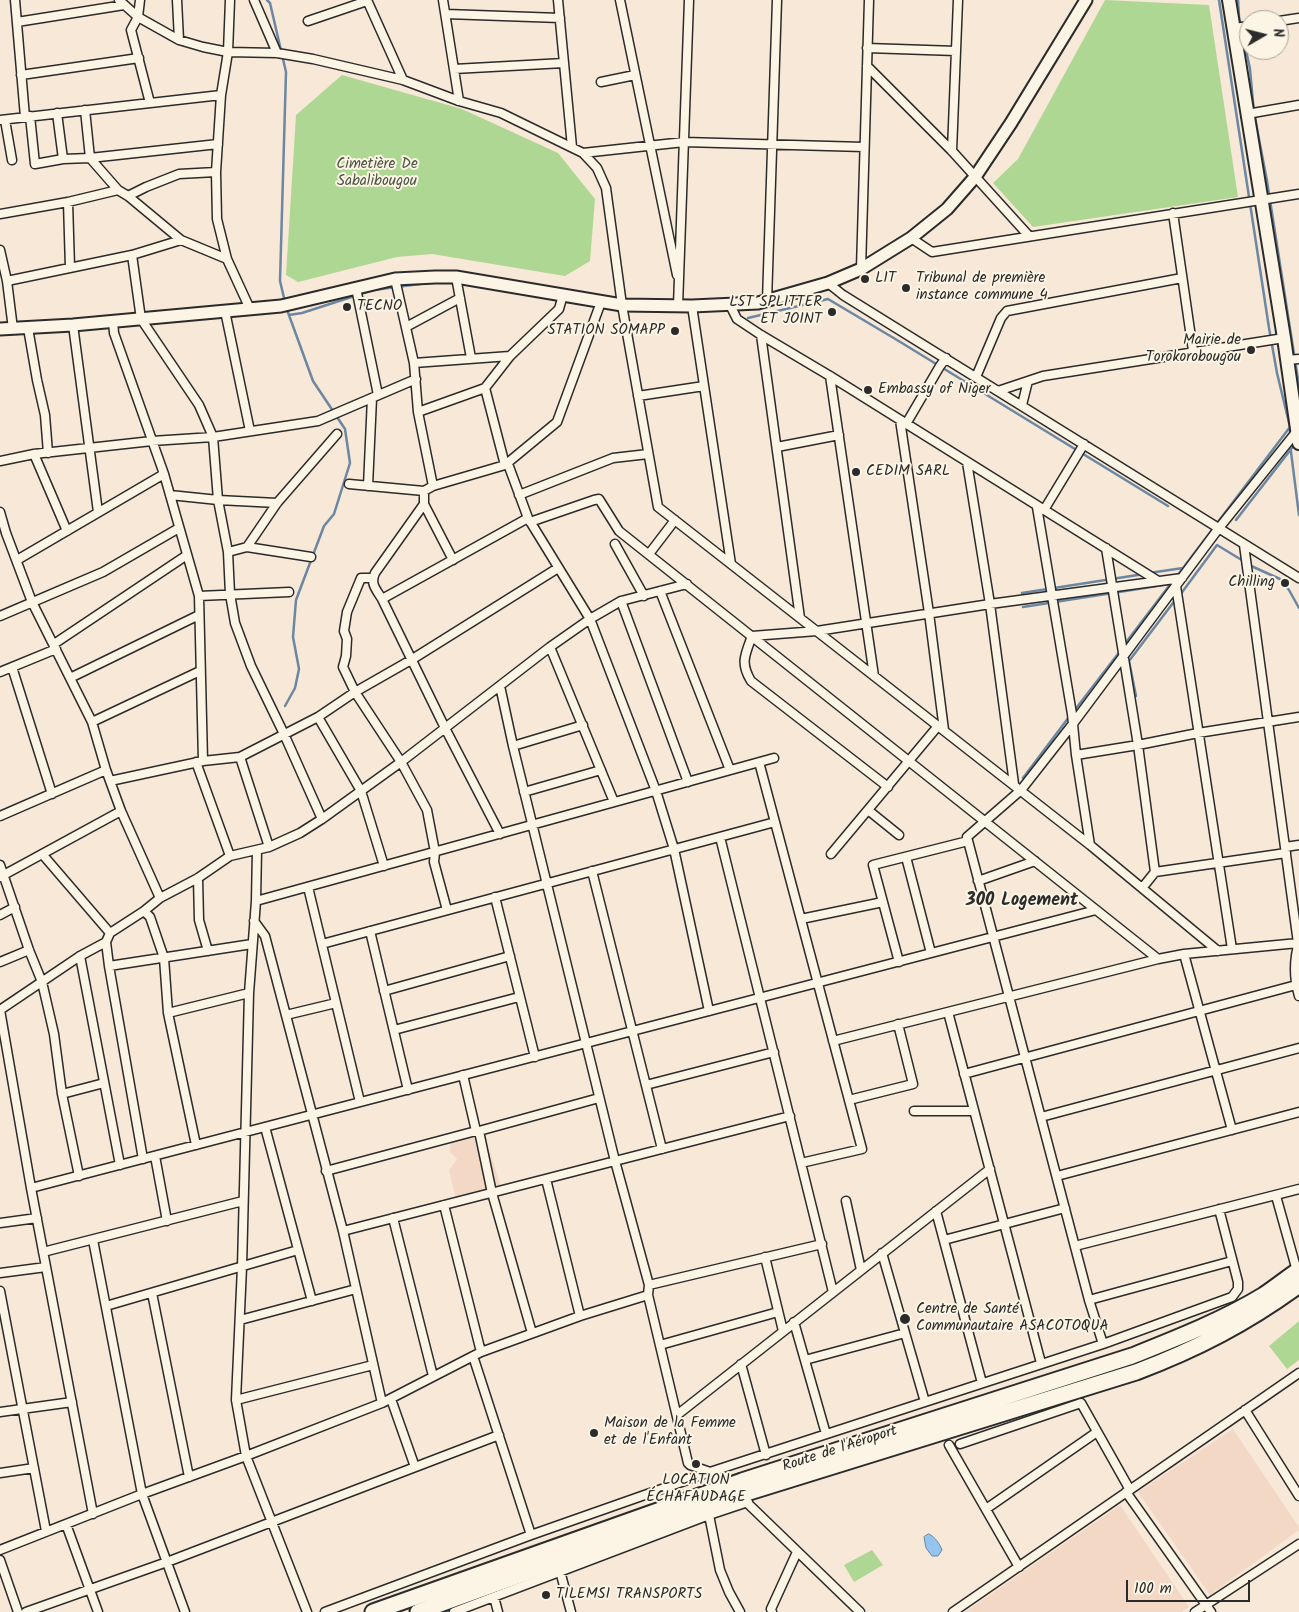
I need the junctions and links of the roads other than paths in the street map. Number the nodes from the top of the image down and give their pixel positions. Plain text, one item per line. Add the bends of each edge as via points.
1 (15, 0) edge
2 (140, 0) edge
3 (177, 0) edge
4 (230, 0) edge
5 (254, 0) edge
6 (444, 0) edge
7 (558, 0) edge
8 (620, 0) edge
9 (689, 0) edge
10 (777, 0) edge
11 (869, 0) edge
12 (958, 0) edge
13 (1086, 0) edge
14 (1229, 0) edge
15 (367, 1) edge
16 (122, 2) edge
17 (446, 14) junction
18 (138, 18) junction
19 (560, 18) junction
20 (308, 21) dead end
21 (17, 22) junction
22 (1239, 27) edge
23 (1234, 28) junction
24 (179, 40) junction
25 (867, 48) junction
26 (956, 51) junction
27 (228, 52) junction
28 (278, 53) junction
29 (139, 58) junction
30 (564, 63) junction
31 (867, 66) junction
32 (454, 69) junction
33 (22, 75) junction
34 (635, 75) junction
35 (403, 80) junction
36 (601, 82) dead end
37 (221, 95) junction
38 (459, 101) junction
39 (150, 103) junction
40 (1299, 105) edge
41 (85, 110) junction
42 (57, 113) junction
43 (1247, 114) junction
44 (27, 117) junction
45 (3, 120) edge
46 (684, 142) junction
47 (218, 144) junction
48 (772, 144) junction
49 (650, 146) junction
50 (572, 147) junction
51 (864, 147) junction
52 (952, 151) junction
53 (583, 153) junction
54 (90, 158) junction
55 (63, 159) junction
56 (12, 160) dead end
57 (216, 172) junction
58 (975, 177) junction
59 (118, 190) junction
60 (1299, 194) edge
61 (128, 196) junction
62 (1261, 200) junction
63 (68, 202) junction
64 (1173, 213) junction
65 (0, 214) edge
66 (1029, 236) junction
67 (911, 238) junction
68 (181, 240) junction
69 (0, 250) edge
70 (132, 255) junction
71 (227, 259) junction
72 (70, 268) junction
73 (861, 269) junction
74 (456, 278) junction
75 (1182, 278) junction
76 (395, 279) junction
77 (7, 281) junction
78 (828, 283) junction
79 (679, 286) junction
80 (356, 288) junction
81 (563, 295) junction
82 (460, 298) junction
83 (767, 300) junction
84 (601, 302) junction
85 (730, 304) junction
86 (622, 305) junction
87 (678, 306) junction
88 (692, 306) junction
89 (250, 309) junction
90 (225, 311) junction
91 (141, 319) junction
92 (113, 322) junction
93 (72, 325) junction
94 (28, 328) junction
95 (406, 328) junction
96 (13, 329) junction
97 (0, 330) edge
98 (761, 335) junction
99 (1284, 338) junction
100 (1193, 351) junction
101 (510, 356) junction
102 (471, 358) junction
103 (946, 358) junction
104 (1293, 360) edge
105 (414, 363) junction
106 (830, 376) junction
107 (976, 376) junction
108 (416, 379) junction
109 (1028, 381) junction
110 (704, 386) junction
111 (485, 388) junction
112 (998, 391) junction
113 (638, 396) junction
114 (375, 397) junction
115 (1022, 405) junction
116 (418, 412) junction
117 (903, 422) junction
118 (250, 432) junction
119 (337, 434) dead end
120 (839, 436) junction
121 (213, 437) junction
122 (1298, 437) edge
123 (152, 441) junction
124 (1084, 444) junction
125 (777, 447) junction
126 (90, 448) junction
127 (48, 453) junction
128 (34, 454) junction
129 (648, 454) junction
130 (0, 461) edge
131 (967, 462) junction
132 (506, 465) junction
133 (164, 474) junction
134 (349, 484) dead end
135 (368, 486) junction
136 (433, 486) junction
137 (424, 491) junction
138 (519, 495) junction
139 (170, 496) junction
140 (218, 500) junction
141 (277, 503) junction
142 (424, 504) junction
143 (1040, 508) junction
144 (0, 512) edge
145 (98, 512) junction
146 (529, 520) junction
147 (675, 520) junction
148 (179, 528) junction
149 (1219, 528) junction
150 (67, 531) junction
151 (3, 534) edge
152 (615, 544) dead end
153 (1244, 545) junction
154 (247, 547) junction
155 (1106, 548) junction
156 (228, 552) junction
157 (649, 554) junction
158 (188, 555) junction
159 (311, 557) dead end
160 (17, 560) junction
161 (453, 560) junction
162 (731, 564) junction
163 (558, 568) junction
164 (372, 578) junction
165 (1182, 578) junction
166 (1299, 578) edge
167 (1158, 581) junction
168 (687, 584) junction
169 (1176, 586) junction
170 (1112, 588) junction
171 (660, 591) junction
172 (289, 592) dead end
173 (230, 594) junction
174 (1051, 595) junction
175 (199, 596) junction
176 (644, 596) junction
177 (382, 599) junction
178 (621, 601) junction
179 (32, 602) junction
180 (990, 604) junction
181 (930, 613) junction
182 (199, 615) junction
183 (0, 616) edge
184 (800, 618) junction
185 (590, 619) junction
186 (867, 622) junction
187 (817, 631) junction
188 (752, 636) junction
189 (55, 647) junction
190 (550, 647) junction
191 (1123, 656) junction
192 (411, 660) junction
193 (12, 667) junction
194 (200, 671) junction
195 (0, 672) edge
196 (874, 676) junction
197 (70, 678) junction
198 (500, 686) junction
199 (355, 692) junction
200 (318, 717) junction
201 (1299, 717) edge
202 (92, 722) junction
203 (1268, 722) junction
204 (583, 725) junction
205 (1072, 725) junction
206 (445, 728) junction
207 (941, 728) junction
208 (1198, 732) junction
209 (284, 734) junction
210 (1138, 745) junction
211 (513, 746) junction
212 (1076, 755) junction
213 (240, 757) junction
214 (774, 758) dead end
215 (909, 761) junction
216 (200, 762) junction
217 (401, 762) junction
218 (759, 762) junction
219 (106, 770) junction
220 (601, 770) junction
221 (730, 770) junction
222 (110, 781) junction
223 (688, 782) junction
224 (1014, 784) junction
225 (888, 787) junction
226 (1021, 790) junction
227 (361, 791) junction
228 (656, 791) junction
229 (524, 792) junction
230 (52, 794) junction
231 (614, 802) junction
232 (868, 810) junction
233 (121, 811) junction
234 (0, 816) edge
235 (322, 819) junction
236 (775, 822) junction
237 (985, 822) junction
238 (532, 825) junction
239 (500, 834) junction
240 (899, 835) dead end
241 (720, 837) junction
242 (968, 841) junction
243 (1090, 844) junction
244 (1299, 845) edge
245 (269, 847) junction
246 (674, 849) junction
247 (257, 850) junction
248 (1285, 850) junction
249 (435, 852) junction
250 (831, 854) dead end
251 (43, 855) junction
252 (230, 856) junction
253 (906, 857) junction
254 (1035, 861) junction
255 (1218, 863) junction
256 (0, 865) edge
257 (384, 866) junction
258 (592, 871) junction
259 (1155, 872) junction
260 (2, 877) edge
261 (198, 878) junction
262 (978, 881) junction
263 (546, 883) junction
264 (308, 887) junction
265 (1143, 887) junction
266 (495, 897) junction
267 (160, 898) junction
268 (256, 901) junction
269 (883, 902) junction
270 (16, 908) junction
271 (447, 910) junction
272 (1096, 910) junction
273 (144, 912) junction
274 (0, 915) edge
275 (801, 919) junction
276 (254, 921) junction
277 (370, 931) junction
278 (110, 933) junction
279 (993, 937) junction
280 (106, 942) junction
281 (1299, 943) edge
282 (252, 944) junction
283 (322, 944) junction
284 (1232, 949) junction
285 (29, 950) junction
286 (1218, 950) junction
287 (208, 951) junction
288 (931, 953) junction
289 (1184, 954) junction
290 (80, 956) junction
291 (510, 956) junction
292 (164, 958) junction
293 (1158, 959) junction
294 (0, 962) edge
295 (899, 962) junction
296 (108, 966) junction
297 (42, 982) junction
298 (818, 983) junction
299 (1296, 986) junction
300 (384, 991) junction
301 (249, 994) junction
302 (1009, 996) junction
303 (1299, 996) edge
304 (519, 997) junction
305 (760, 998) junction
306 (336, 1003) junction
307 (0, 1010) edge
308 (710, 1011) junction
309 (1199, 1011) junction
310 (948, 1012) junction
311 (168, 1013) junction
312 (286, 1015) junction
313 (898, 1024) junction
314 (394, 1030) junction
315 (632, 1031) junction
316 (833, 1041) junction
317 (586, 1044) junction
318 (1299, 1048) edge
319 (774, 1052) junction
320 (535, 1057) junction
321 (1025, 1058) junction
322 (1216, 1070) junction
323 (964, 1074) junction
324 (463, 1075) junction
325 (104, 1082) junction
326 (646, 1085) junction
327 (408, 1090) junction
328 (62, 1094) junction
329 (599, 1098) junction
330 (849, 1100) junction
331 (360, 1102) junction
332 (914, 1110) dead end
333 (974, 1112) junction
334 (1299, 1112) edge
335 (312, 1115) junction
336 (790, 1116) junction
337 (1041, 1117) junction
338 (266, 1127) junction
339 (1232, 1130) junction
340 (478, 1131) junction
341 (245, 1132) junction
342 (196, 1145) junction
343 (662, 1149) junction
344 (155, 1156) junction
345 (143, 1159) junction
346 (615, 1161) junction
347 (801, 1163) junction
348 (120, 1165) junction
349 (990, 1169) junction
350 (326, 1171) junction
351 (79, 1176) junction
352 (1056, 1176) junction
353 (546, 1179) junction
354 (31, 1188) junction
355 (1299, 1189) edge
356 (492, 1193) junction
357 (1276, 1196) junction
358 (244, 1201) junction
359 (846, 1201) dead end
360 (444, 1205) junction
361 (1065, 1208) junction
362 (1219, 1209) junction
363 (936, 1211) junction
364 (37, 1218) junction
365 (393, 1218) junction
366 (167, 1221) junction
367 (0, 1223) edge
368 (1004, 1224) junction
369 (343, 1231) junction
370 (93, 1240) junction
371 (944, 1240) junction
372 (822, 1244) junction
373 (1075, 1246) junction
374 (298, 1250) junction
375 (43, 1252) junction
376 (882, 1253) junction
377 (764, 1257) junction
378 (1232, 1261) junction
379 (242, 1266) junction
380 (46, 1267) junction
381 (861, 1270) junction
382 (0, 1273) edge
383 (1298, 1275) edge
384 (649, 1285) junction
385 (356, 1289) junction
386 (0, 1291) edge
387 (833, 1292) junction
388 (152, 1293) junction
389 (648, 1295) junction
390 (1089, 1300) junction
391 (312, 1301) junction
392 (106, 1306) junction
393 (778, 1312) junction
394 (580, 1316) junction
395 (240, 1320) junction
396 (794, 1322) junction
397 (783, 1331) junction
398 (532, 1333) junction
399 (905, 1333) junction
400 (1103, 1344) junction
401 (660, 1345) junction
402 (481, 1352) junction
403 (473, 1356) junction
404 (805, 1360) junction
405 (1041, 1363) junction
406 (741, 1364) junction
407 (373, 1365) junction
408 (1299, 1373) edge
409 (433, 1376) junction
410 (982, 1383) junction
411 (391, 1399) junction
412 (236, 1400) junction
413 (72, 1402) junction
414 (925, 1402) junction
415 (382, 1403) junction
416 (23, 1409) junction
417 (1245, 1410) junction
418 (0, 1412) edge
419 (677, 1415) junction
420 (1097, 1432) junction
421 (826, 1434) junction
422 (499, 1435) junction
423 (960, 1444) dead end
424 (949, 1445) dead end
425 (766, 1454) junction
426 (246, 1456) junction
427 (415, 1467) junction
428 (34, 1468) junction
429 (710, 1472) junction
430 (0, 1473) edge
431 (190, 1477) junction
432 (1128, 1491) junction
433 (142, 1494) junction
434 (739, 1494) junction
435 (1299, 1496) edge
436 (986, 1509) junction
437 (93, 1514) junction
438 (709, 1515) junction
439 (272, 1522) junction
440 (66, 1524) junction
441 (46, 1531) junction
442 (531, 1535) junction
443 (1299, 1544) edge
444 (0, 1550) edge
445 (797, 1552) junction
446 (0, 1560) edge
447 (167, 1562) junction
448 (1019, 1567) junction
449 (560, 1571) junction
450 (89, 1590) junction
451 (494, 1597) junction
452 (1208, 1608) edge
453 (770, 1611) edge
454 (18, 1612) edge
455 (26, 1612) edge
456 (98, 1612) edge
457 (185, 1612) edge
458 (307, 1612) edge
459 (325, 1612) edge
460 (373, 1612) edge
461 (418, 1612) edge
462 (454, 1612) edge
463 (498, 1612) edge
464 (571, 1612) edge
465 (740, 1612) edge
466 (860, 1612) edge
467 (953, 1612) edge
468 (1195, 1612) edge

1 - 21 street
2 - 18 street
3 - 24 street
4 - 27 street
5 - 28 street
6 - 17 street
7 - 19 street
8 - 34 street
9 - 46 street
10 - 48 street
11 - 25 street
12 - 26 street
13 - 58 main road
14 - 23 main road
15 - 20 street
15 - 35 street
16 - 18 street
16 - 21 street
17 - 19 street
17 - 32 street
18 - 24 street
18 - 29 street via 131,30
19 - 30 street
21 - 33 street
22 - 23 street
23 - 43 main road
24 - 27 street
25 - 26 street
25 - 31 street
26 - 52 street
27 - 28 street
27 - 37 street
28 - 35 street
29 - 33 street
29 - 39 street
30 - 32 street
30 - 50 street
31 - 51 street
31 - 52 street
32 - 38 street
33 - 44 street
34 - 36 street
34 - 49 street
35 - 38 street
37 - 39 street
37 - 47 street
38 - 50 street via 501,113
39 - 41 street
40 - 43 street
41 - 42 street
41 - 54 street
42 - 44 street
42 - 55 street
43 - 62 main road
44 - 45 street
44 - 55 street via 35,164
45 - 56 street
46 - 48 street
46 - 49 street
46 - 79 street
47 - 54 street
47 - 57 street
48 - 51 street
48 - 83 street
49 - 53 street
49 - 79 street
50 - 53 street
51 - 73 street
52 - 58 street
53 - 86 street via 597,168 606,188
54 - 55 street
54 - 59 street
57 - 61 street via 179,174
57 - 71 street via 217,220
58 - 66 street
58 - 67 main road via 947,209
59 - 61 street
59 - 63 street
60 - 62 street
61 - 68 street
62 - 64 street
62 - 99 main road
63 - 65 street
63 - 72 street
64 - 66 street
64 - 75 street
66 - 67 street via 932,252
67 - 73 main road
68 - 70 street
68 - 71 street
69 - 77 street
70 - 72 street
70 - 91 street
71 - 89 street
72 - 77 street
73 - 78 main road
74 - 76 main road
74 - 81 main road
74 - 82 street
75 - 100 street
75 - 107 street via 1007,311
76 - 80 main road
76 - 95 street
77 - 96 street
78 - 83 main road
78 - 103 street
79 - 87 street
80 - 89 main road via 285,305
80 - 114 street
81 - 84 main road
81 - 101 street via 559,309
82 - 95 street
82 - 102 street
83 - 85 main road
84 - 86 main road
84 - 132 street via 557,422
85 - 88 main road
85 - 98 street via 737,319
86 - 87 main road
86 - 113 street
87 - 88 main road
88 - 110 street
89 - 90 main road
90 - 91 main road
90 - 118 street
91 - 92 main road
91 - 121 street via 199,405
92 - 93 main road
92 - 123 street
93 - 94 main road
93 - 126 street
94 - 96 main road
94 - 127 street via 45,414
95 - 105 street
96 - 97 main road
98 - 106 street
98 - 125 street
99 - 100 street
99 - 104 main road
100 - 109 street
101 - 102 street
101 - 111 street
102 - 105 street
103 - 107 street
103 - 117 street
104 - 122 main road
105 - 108 street
106 - 117 street
106 - 120 street
107 - 112 street
108 - 114 street
108 - 116 street
109 - 112 street
109 - 115 street
110 - 113 street
110 - 162 street
111 - 116 street
111 - 132 street
112 - 115 street
113 - 129 street
114 - 118 street via 318,421
114 - 135 street
115 - 124 street
116 - 136 street
117 - 131 street
117 - 181 street
118 - 121 street
119 - 141 street
120 - 125 street
120 - 186 street
121 - 123 street
121 - 140 street
122 - 149 street
123 - 126 street
123 - 133 street
124 - 143 street
124 - 149 street
125 - 184 street
126 - 127 street
126 - 145 street
127 - 128 street
128 - 130 street
128 - 150 street
129 - 138 street via 613,458
129 - 147 street via 658,507
131 - 143 street
131 - 180 street
132 - 136 street
132 - 138 street
133 - 139 street
133 - 145 street
134 - 135 street
135 - 137 street
136 - 137 street
137 - 142 street
138 - 146 street
139 - 140 street
139 - 148 street
140 - 141 street
140 - 156 street
141 - 154 street
142 - 161 street
142 - 164 street
143 - 155 street
143 - 174 street
144 - 151 street
145 - 150 street
146 - 157 street via 600,500 619,531
146 - 161 street
146 - 163 street
147 - 157 street
147 - 162 street
148 - 158 street
148 - 179 street via 103,572
149 - 153 street
149 - 165 street
150 - 160 street
151 - 160 street
152 - 176 street
153 - 166 street
153 - 203 street
154 - 156 street
154 - 159 street
155 - 167 street
155 - 170 street
156 - 173 street
157 - 168 street
158 - 175 street
158 - 189 street
160 - 179 street
161 - 177 street
162 - 184 street
163 - 185 street
163 - 192 street
164 - 177 street via 372,584
164 - 199 street via 361,578 347,612 344,631 346,656 343,667
165 - 167 street
165 - 169 street
167 - 170 street
168 - 171 street
168 - 188 street
169 - 191 street
169 - 208 street
170 - 174 street
170 - 191 street
171 - 176 street
171 - 221 street
172 - 173 street
173 - 175 street
173 - 209 street via 235,623 250,666
174 - 180 street
174 - 205 street
175 - 182 street
176 - 178 street
177 - 192 street
178 - 185 street
178 - 223 street
179 - 183 street
179 - 189 street
180 - 181 street
180 - 224 street
181 - 186 street
181 - 207 street
182 - 194 street
182 - 197 street
184 - 187 street
185 - 190 street
185 - 228 street
186 - 187 street
186 - 196 street
187 - 188 street
187 - 196 street
188 - 215 street
188 - 225 street via 744,660 751,681
189 - 193 street
189 - 197 street
190 - 198 street
190 - 204 street
191 - 205 street
191 - 210 street
192 - 199 street
192 - 206 street
193 - 195 street
193 - 230 street
194 - 202 street
194 - 216 street
196 - 207 street
197 - 202 street
198 - 206 street
198 - 211 street
199 - 200 street
199 - 217 street
200 - 209 street
200 - 227 street
201 - 203 street
202 - 219 street
203 - 208 street
203 - 248 street
204 - 211 street
204 - 220 street
205 - 212 street
205 - 226 street
206 - 217 street
206 - 239 street
207 - 215 street
207 - 224 street
208 - 210 street
208 - 255 street
209 - 213 street
209 - 235 street
210 - 212 street
210 - 259 street
211 - 229 street
212 - 243 street
213 - 216 street
213 - 245 street
214 - 218 street
215 - 225 street
215 - 237 street
216 - 222 street
216 - 252 street
217 - 227 street
217 - 249 street via 427,810
218 - 221 street
218 - 236 street
219 - 222 street
219 - 230 street
220 - 229 street
220 - 231 street
221 - 223 street
222 - 233 street
223 - 228 street
224 - 226 street
225 - 232 street
226 - 237 street
226 - 243 street
227 - 235 street
227 - 257 street
228 - 231 street
228 - 246 street
229 - 238 street
230 - 234 street
231 - 238 street
232 - 240 street
232 - 250 street
233 - 251 street
233 - 267 street
235 - 245 street
236 - 241 street
236 - 275 street
237 - 242 street via 967,837
237 - 254 street
238 - 239 street
238 - 263 street
239 - 249 street
241 - 246 street
241 - 305 street
242 - 253 street
242 - 262 street
243 - 265 street
244 - 248 street
245 - 247 street
246 - 258 street
246 - 308 street
247 - 252 street
247 - 268 street
248 - 255 street
248 - 281 street
249 - 257 street
249 - 271 street via 434,862
251 - 260 street
251 - 278 street
252 - 261 street
253 - 269 street via 874,865
253 - 288 street
254 - 262 street
254 - 272 street
255 - 259 street
255 - 284 street
256 - 260 street
257 - 264 street
258 - 263 street
258 - 315 street
259 - 265 street
260 - 270 street
261 - 267 street
261 - 287 street via 199,920
262 - 279 street
263 - 266 street
263 - 317 street
264 - 268 street
264 - 283 street
265 - 286 street
266 - 271 street
266 - 291 street
267 - 273 street
268 - 276 street
269 - 275 street
269 - 295 street
270 - 274 street
270 - 285 street
271 - 277 street
272 - 279 street
272 - 293 street
273 - 278 street
273 - 292 street via 150,917
275 - 298 street
276 - 282 street
276 - 312 street via 265,936
277 - 283 street
277 - 300 street
278 - 280 street
279 - 288 street
279 - 302 street
280 - 290 street
280 - 296 street
281 - 284 street
281 - 299 street
282 - 287 street
282 - 301 street
283 - 306 street
284 - 286 street
285 - 294 street
285 - 297 street
286 - 289 street
287 - 292 street
288 - 295 street
289 - 293 street
289 - 309 street
290 - 297 street
290 - 325 street
291 - 300 street
291 - 304 street
292 - 296 street
292 - 311 street
293 - 302 street
295 - 298 street
296 - 345 street
297 - 307 street
297 - 328 street via 54,1034
298 - 305 street
298 - 316 street
299 - 303 street
299 - 309 street
300 - 314 street
301 - 311 street
301 - 341 street
302 - 310 street
302 - 321 street
304 - 314 street
304 - 320 street
305 - 308 street
305 - 319 street
306 - 312 street
306 - 331 street
307 - 354 street
308 - 315 street
309 - 321 street
309 - 322 street
310 - 313 street
310 - 323 street
311 - 342 street
312 - 335 street
313 - 316 street
313 - 330 street via 913,1084
314 - 327 street
315 - 317 street
315 - 326 street
316 - 330 street
317 - 320 street
317 - 329 street
318 - 322 street
319 - 326 street
319 - 336 street
320 - 324 street
321 - 323 street
321 - 337 street
322 - 337 street
322 - 339 street
323 - 333 street
324 - 327 street
324 - 340 street
325 - 328 street
325 - 348 street
326 - 343 street
327 - 331 street
328 - 351 street
329 - 340 street
329 - 346 street
330 - 347 street via 862,1149
331 - 335 street
332 - 333 street
333 - 349 street
334 - 339 street
335 - 338 street
335 - 350 street
336 - 343 street
336 - 347 street
337 - 352 street
338 - 341 street
338 - 374 street
339 - 352 street
340 - 350 street
340 - 356 street
341 - 342 street
341 - 358 street
342 - 344 street
343 - 346 street
344 - 345 street
344 - 366 street
345 - 348 street
346 - 353 street
346 - 384 street
347 - 372 street
348 - 351 street
349 - 363 street
349 - 368 street
350 - 369 street
351 - 354 street
352 - 361 street
353 - 356 street
353 - 394 street
354 - 364 street
355 - 357 street
356 - 360 street
356 - 398 street
357 - 362 street
357 - 383 street
358 - 366 street
358 - 379 street
359 - 381 street
360 - 365 street
360 - 402 street
361 - 368 street
361 - 373 street
362 - 373 street
362 - 378 street
363 - 371 street
363 - 376 street
364 - 367 street
364 - 375 street
365 - 369 street
365 - 409 street
366 - 370 street
368 - 371 street
368 - 405 street
369 - 385 street
370 - 375 street
370 - 392 street
371 - 410 street
372 - 377 street
372 - 387 street
373 - 390 street
374 - 379 street
374 - 391 street
375 - 380 street
376 - 381 street
376 - 399 street
377 - 384 street
377 - 393 street
378 - 390 street
378 - 400 street via 1238,1289 1232,1297
379 - 388 street
379 - 395 street
380 - 382 street
380 - 413 street
381 - 387 street
383 - 434 highway, Route de l'Aéroport via 1266,1309 1176,1357
384 - 389 street
385 - 391 street
385 - 407 street
386 - 416 street
387 - 396 street
388 - 392 street
388 - 431 street
389 - 394 street
389 - 401 street
390 - 400 street
391 - 395 street
392 - 433 street
393 - 397 street
393 - 401 street
394 - 398 street
395 - 412 street
396 - 397 street
396 - 404 street
397 - 406 street
398 - 402 street
399 - 404 street
399 - 414 street
400 - 405 street
401 - 419 street
402 - 403 street
403 - 409 street
403 - 422 street
404 - 421 street
405 - 410 street
406 - 419 street
406 - 425 street
407 - 412 street
407 - 415 street
408 - 417 street
409 - 411 street
410 - 414 street
411 - 415 street
411 - 427 street
412 - 426 street
413 - 416 street
413 - 437 street
414 - 421 street
415 - 426 street
416 - 418 street
416 - 428 street
417 - 432 street
417 - 435 street
419 - 429 street via 688,1463
420 - 423 street via 1081,1403
420 - 432 street
420 - 436 street
421 - 425 street
422 - 427 street
422 - 442 street
424 - 436 street
425 - 429 street
426 - 431 street
426 - 439 street
427 - 439 street
428 - 430 street
428 - 441 street
429 - 434 street
429 - 442 street
431 - 433 street
432 - 448 street
432 - 452 street
433 - 437 street
433 - 447 street
434 - 438 street
434 - 445 street
434 - 460 highway, Route de l'Aéroport
434 - 461 highway, Route de l'Aéroport
436 - 448 street
437 - 440 street
438 - 449 street
438 - 465 street via 720,1570
439 - 447 street
439 - 458 street
440 - 441 street
440 - 450 street
441 - 444 street
442 - 459 street
443 - 452 street
445 - 453 street
445 - 466 street
446 - 454 street
447 - 450 street
447 - 457 street
448 - 467 street
449 - 451 street
449 - 464 street
450 - 455 street
450 - 456 street
451 - 462 street
451 - 463 street
452 - 468 street

